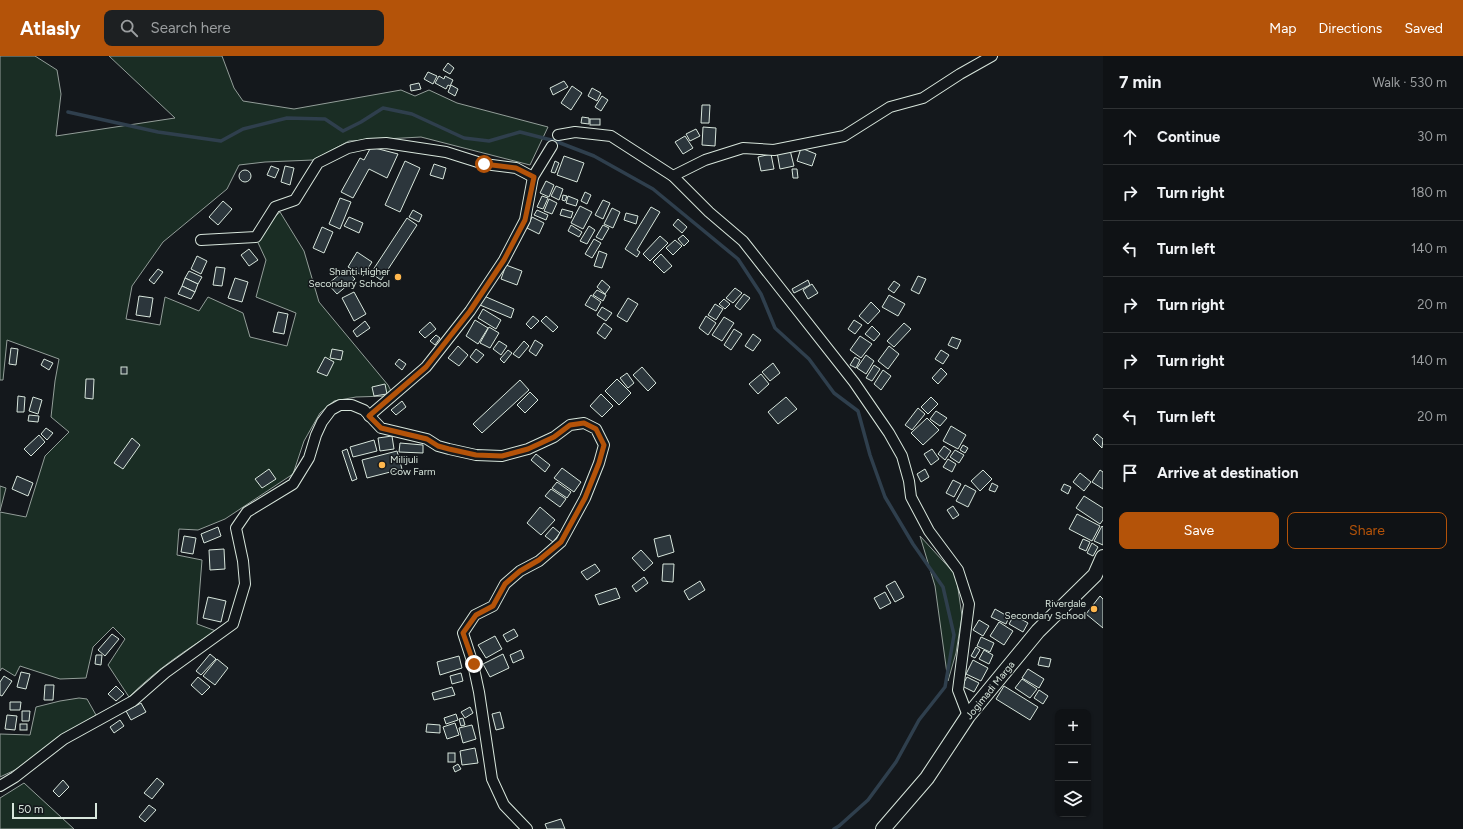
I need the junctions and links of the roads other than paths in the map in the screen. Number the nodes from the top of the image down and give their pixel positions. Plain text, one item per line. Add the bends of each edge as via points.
1 (992, 56) edge
2 (558, 135) dead end
3 (552, 146) dead end
4 (673, 176) junction
5 (534, 177) junction
6 (201, 240) dead end
7 (369, 416) junction
8 (1103, 557) edge
9 (968, 716) junction
10 (0, 786) edge
11 (527, 829) edge
12 (883, 829) edge

1 - 4 street via 922,98 890,107 844,136 774,150 743,148 705,160
2 - 4 street via 575,132 611,136
3 - 5 street
4 - 9 street via 743,241 828,348 890,433 902,456 911,497 929,530 958,570 969,604 958,690
5 - 6 street via 516,168 484,164 446,152 386,143 367,144 348,148 318,163 295,200 275,207 256,237
5 - 7 street via 525,220 504,260 470,311 426,367
7 - 10 street via 364,410 352,406 340,405 331,410 322,422 309,458 293,484 247,512 236,528 245,584 233,624 165,673 133,701 64,740
7 - 11 street via 381,428 476,455 502,456 528,449 554,437 570,425 584,423 596,429 604,445 585,498 561,542 505,584 493,606 476,615 463,633 474,664 492,778 504,805
8 - 9 main road, Jogimadi Marga via 1095,575 1038,631
9 - 12 main road, Jogimadi Marga via 926,778

